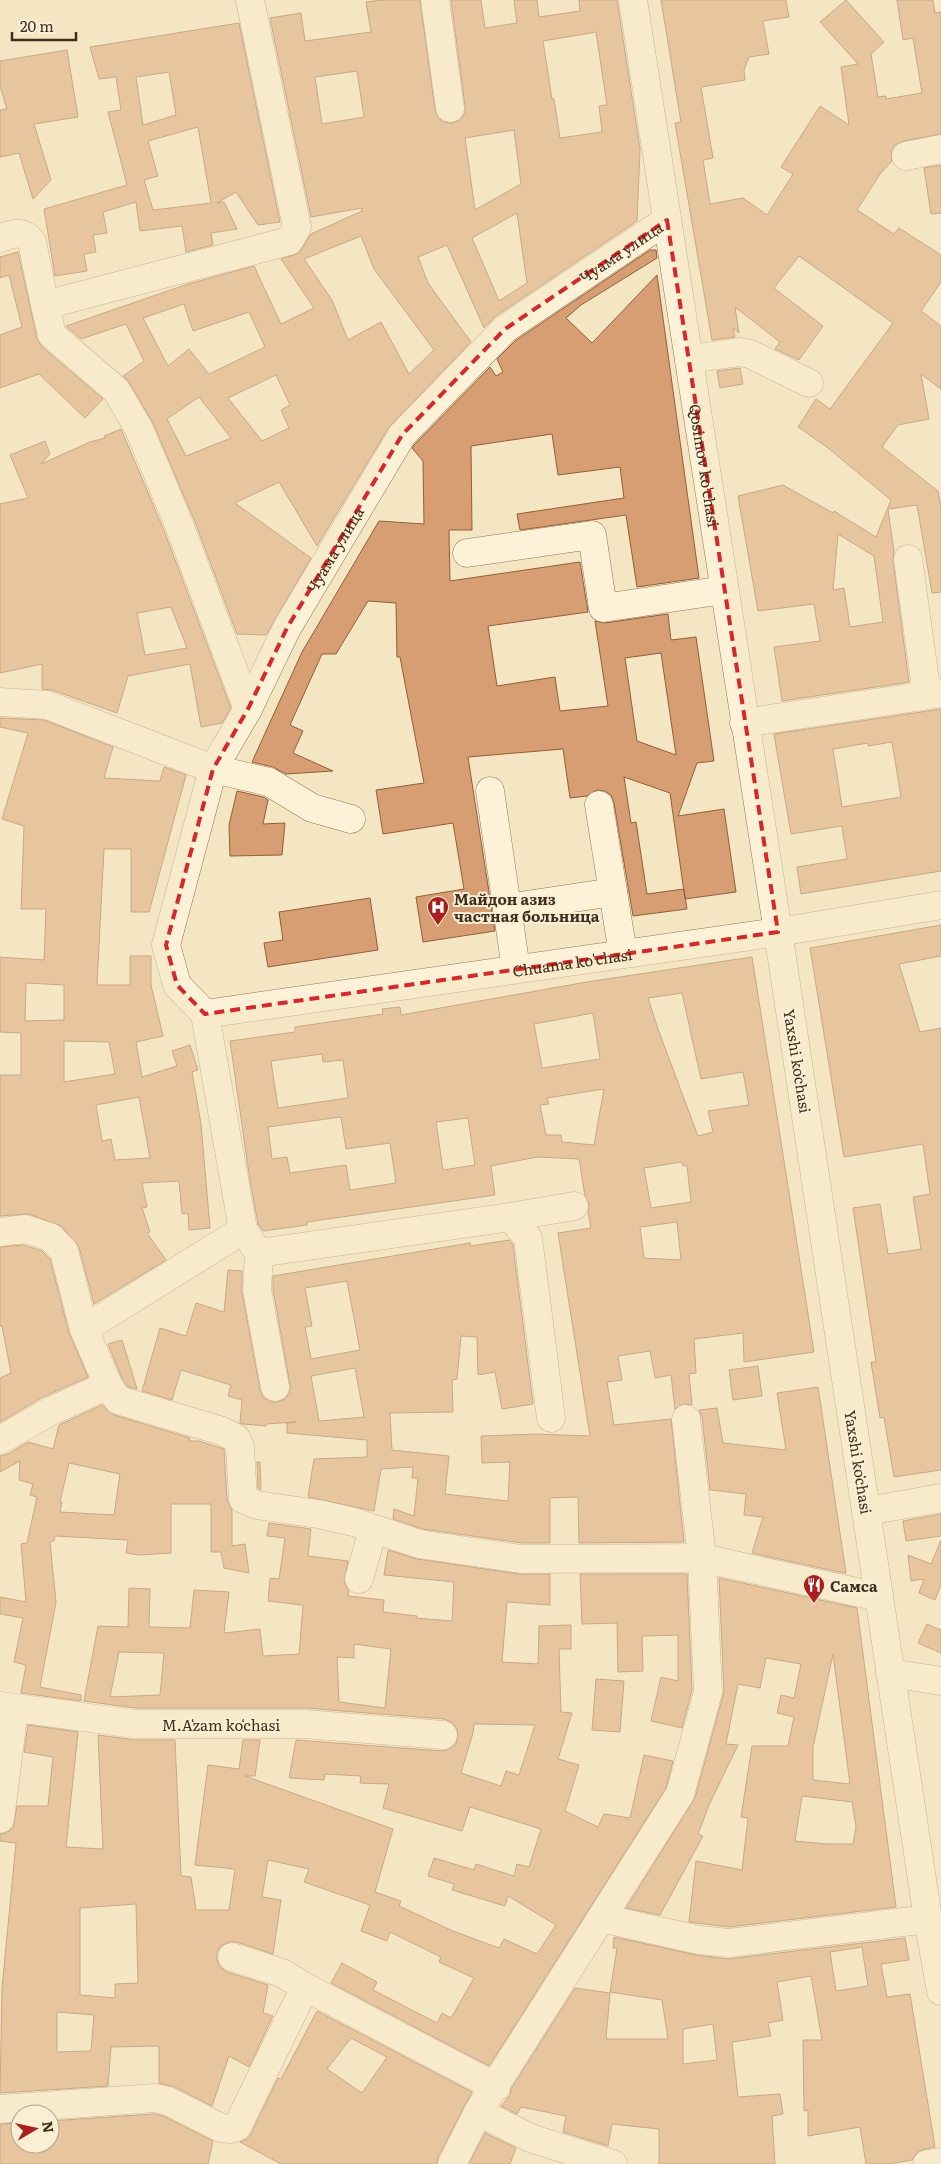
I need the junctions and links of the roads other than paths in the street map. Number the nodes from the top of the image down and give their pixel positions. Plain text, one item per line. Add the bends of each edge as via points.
1 (250, 0) edge
2 (435, 0) edge
3 (633, 0) edge
4 (450, 108) dead end
5 (941, 150) edge
6 (906, 156) dead end
7 (667, 220) junction
8 (0, 238) edge
9 (45, 305) junction
10 (689, 359) junction
11 (808, 383) dead end
12 (468, 553) dead end
13 (908, 559) dead end
14 (724, 590) junction
15 (934, 694) edge
16 (0, 702) edge
17 (248, 709) junction
18 (744, 723) junction
19 (213, 769) junction
20 (490, 791) dead end
21 (599, 805) dead end
22 (351, 819) dead end
23 (613, 892) junction
24 (941, 905) edge
25 (507, 908) junction
26 (778, 932) junction
27 (623, 954) junction
28 (516, 970) junction
29 (205, 1014) junction
30 (574, 1206) dead end
31 (510, 1217) junction
32 (243, 1230) junction
33 (0, 1232) edge
34 (259, 1254) junction
35 (84, 1329) junction
36 (108, 1385) junction
37 (275, 1387) dead end
38 (551, 1418) dead end
39 (686, 1419) dead end
40 (0, 1440) edge
41 (941, 1498) edge
42 (867, 1511) junction
43 (373, 1530) junction
44 (702, 1558) junction
45 (360, 1578) dead end
46 (879, 1598) junction
47 (890, 1672) junction
48 (941, 1681) edge
49 (7, 1708) edge
50 (443, 1735) dead end
51 (0, 1819) edge
52 (931, 1905) edge
53 (601, 1918) junction
54 (232, 1957) dead end
55 (305, 1987) junction
56 (941, 1991) edge
57 (496, 2087) junction
58 (0, 2109) edge
59 (478, 2112) junction
60 (941, 2162) edge
61 (452, 2164) edge
62 (613, 2164) edge
63 (927, 2164) edge

1 - 9 street via 297,227 290,241
2 - 4 street
3 - 7 street, Qosimov ko'chasi
5 - 6 street
7 - 10 street, Qosimov ko'chasi
7 - 17 street, Чуама улица via 505,329 402,434 287,628
8 - 9 street via 17,232 27,235 32,242
9 - 17 street via 52,335 116,390 139,429 180,527
10 - 11 street via 740,352 750,354
10 - 14 street, Qosimov ko'chasi
12 - 14 street via 592,535 603,608
13 - 15 street
14 - 18 street, Qosimov ko'chasi
15 - 18 street
16 - 19 street via 47,705
17 - 19 street, Чуама улица
18 - 26 street, Qosimov ko'chasi
19 - 22 street via 269,782 312,808
19 - 29 street, Чуама улица via 166,944 177,985
20 - 25 street
21 - 23 street
23 - 25 street
23 - 27 street
24 - 26 street, Chuama ko'chasi
25 - 28 street
26 - 27 street, Chuama ko'chasi
26 - 42 street, Yaxshi koʻchasi
27 - 28 street, Chuama ko'chasi
28 - 29 street, Chuama ko'chasi
29 - 32 street
30 - 31 street
31 - 34 street
31 - 38 street via 528,1238
32 - 34 street
32 - 35 street
33 - 35 street via 25,1229 50,1237 64,1251
34 - 37 street via 257,1290
35 - 36 street
36 - 40 street via 51,1411
36 - 43 street via 118,1400 236,1438 240,1448 243,1500 354,1522
39 - 44 street
41 - 42 street
42 - 46 street, Yaxshi koʻchasi
43 - 44 street via 419,1544 521,1559
43 - 45 street
44 - 46 street
44 - 53 street via 708,1692 680,1794
46 - 47 street, Yaxshi koʻchasi
47 - 48 street
47 - 52 street, Yaxshi koʻchasi
49 - 50 street, M.Aʻzam koʻchasi via 135,1724 304,1724
49 - 51 street
52 - 53 street via 729,1943 699,1940
52 - 56 street, Yaxshi koʻchasi
53 - 57 street
54 - 55 street via 282,1972
55 - 57 street
55 - 58 street via 237,2127 221,2128 168,2101 154,2098
57 - 59 street
59 - 61 street
59 - 62 street via 533,2139
60 - 63 street

